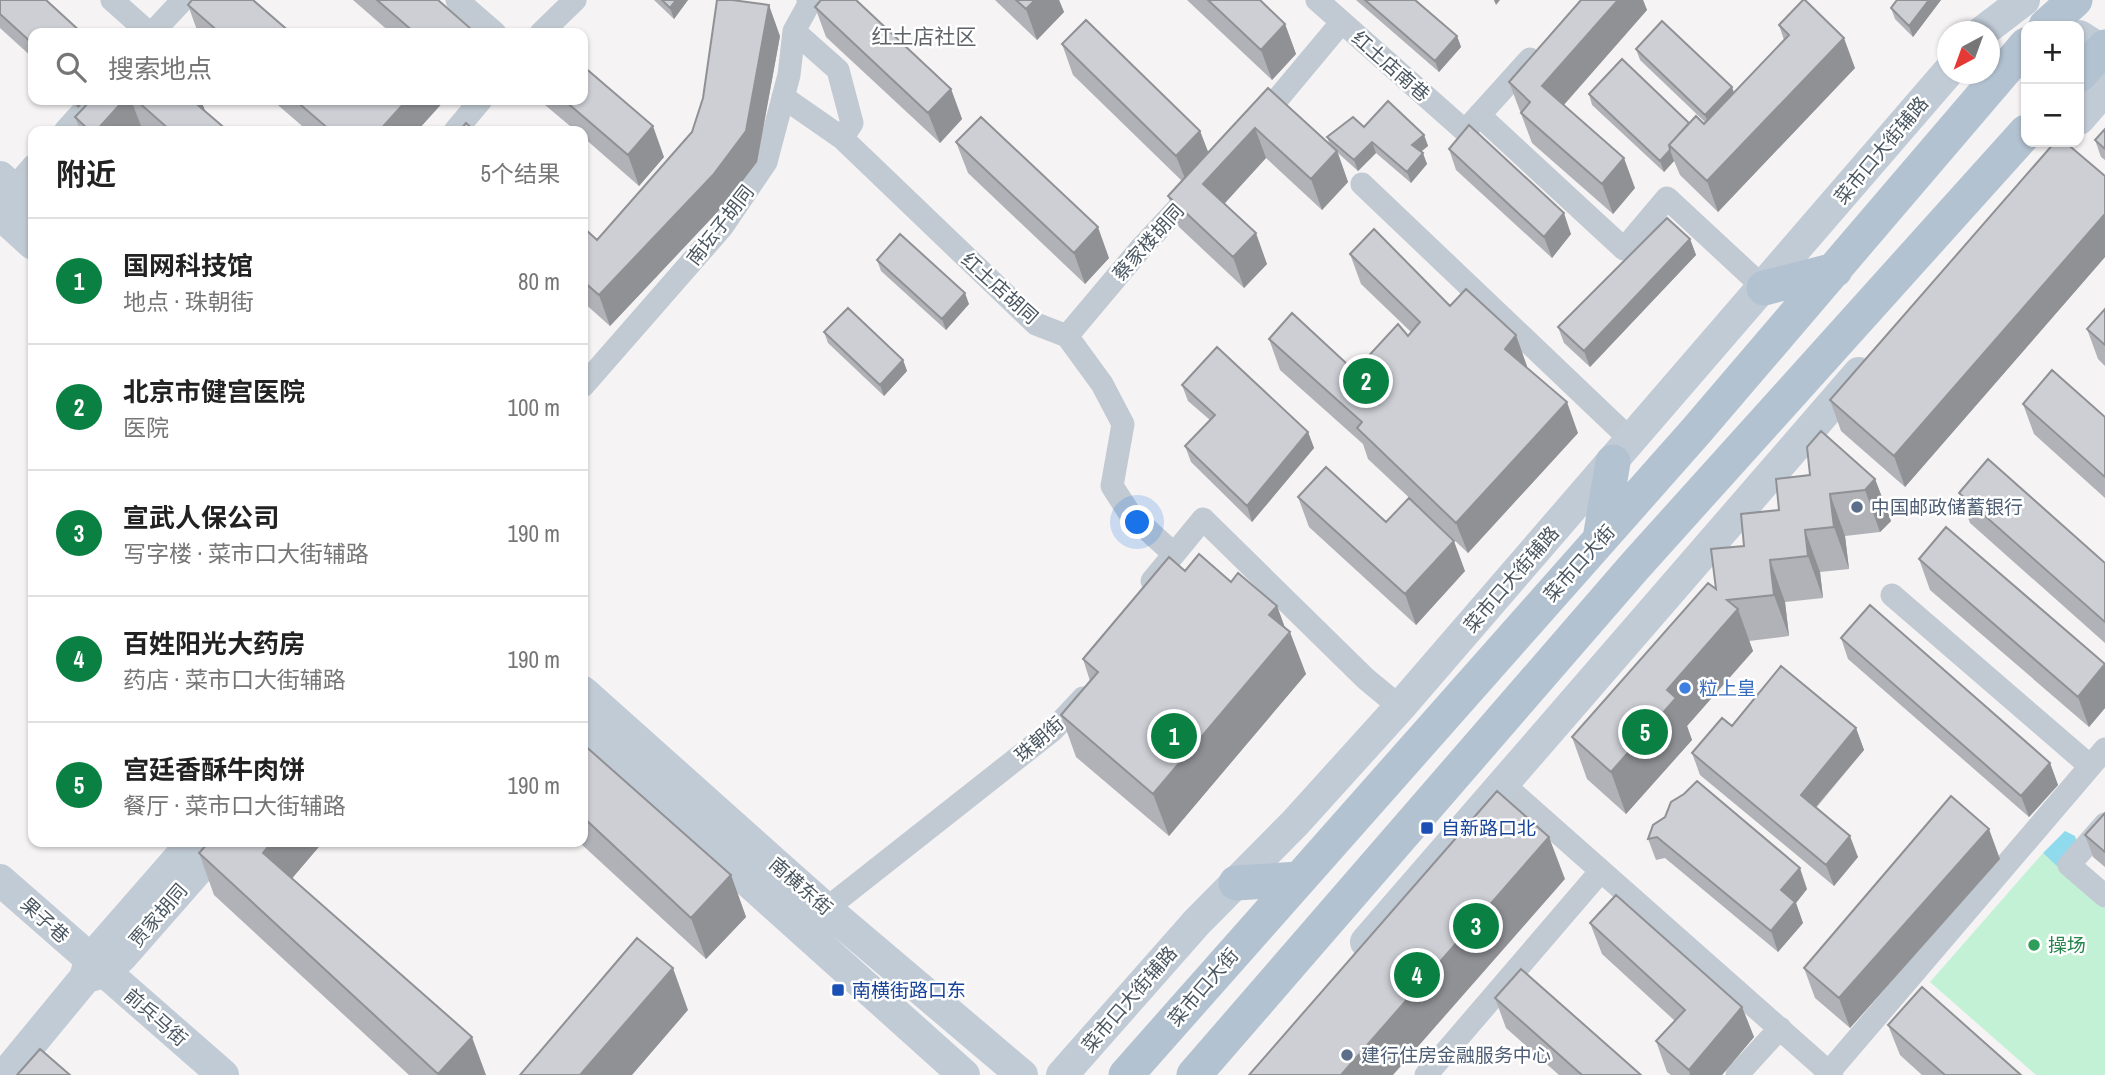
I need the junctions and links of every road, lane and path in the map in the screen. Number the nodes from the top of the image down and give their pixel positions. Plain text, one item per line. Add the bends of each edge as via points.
1 (112, 0) edge
2 (183, 0) edge
3 (457, 0) edge
4 (575, 0) edge
5 (808, 0) edge
6 (1317, 0) edge
7 (1341, 23) junction
8 (145, 28) edge
9 (156, 28) edge
10 (489, 28) edge
11 (546, 28) edge
12 (794, 31) junction
13 (2021, 31) edge
14 (2000, 32) edge
15 (1549, 38) edge
16 (2021, 51) edge
17 (1938, 84) edge
18 (2105, 89) edge
19 (783, 97) junction
20 (88, 105) edge
21 (477, 105) edge
22 (2084, 113) edge
23 (1472, 123) junction
24 (70, 126) edge
25 (459, 126) edge
26 (842, 138) junction
27 (2021, 138) edge
28 (1244, 139) edge
29 (1207, 178) edge
30 (1362, 184) dead end
31 (16, 191) edge
32 (28, 228) edge
33 (1835, 270) junction
34 (1764, 288) junction
35 (1067, 336) junction
36 (1877, 352) edge
37 (588, 380) edge
38 (1622, 451) junction
39 (1600, 539) junction
40 (1174, 554) junction
41 (1892, 594) dead end
42 (1141, 595) edge
43 (1098, 682) edge
44 (588, 696) edge
45 (1400, 707) junction
46 (588, 737) edge
47 (2098, 757) edge
48 (1503, 784) junction
49 (2105, 824) edge
50 (189, 847) edge
51 (217, 847) edge
52 (1600, 872) junction
53 (1299, 879) junction
54 (0, 880) edge
55 (1236, 883) junction
56 (2105, 897) edge
57 (0, 905) edge
58 (826, 909) junction
59 (1349, 961) edge
60 (93, 970) junction
61 (1780, 1028) junction
62 (1831, 1074) edge
63 (5, 1075) edge
64 (197, 1075) edge
65 (223, 1075) edge
66 (964, 1075) edge
67 (1022, 1075) edge
68 (1062, 1075) edge
69 (1126, 1075) edge
70 (1194, 1075) edge
71 (1426, 1075) edge
72 (1737, 1075) edge

1 - 8 street
2 - 9 street
3 - 10 street
4 - 11 street
5 - 12 street
6 - 7 street, 红土店南巷
7 - 23 street, 红土店南巷
7 - 28 street
12 - 19 street, 南坛子胡同
12 - 26 street via 838,70 852,123
13 - 14 street
15 - 23 street
16 - 33 main road, 菜市口大街
17 - 34 street, 菜市口大街辅路
18 - 22 street
19 - 26 street, 红土店胡同
19 - 37 street, 南坛子胡同 via 760,175 722,226
20 - 24 street
21 - 25 street
23 - 34 street, 红土店南巷 via 1624,250 1667,198
26 - 35 street, 红土店胡同 via 1036,324
27 - 70 main road via 1635,566
29 - 35 street, 蔡家楼胡同 via 1141,247
30 - 38 street
31 - 32 street
33 - 34 main road
33 - 39 main road, 菜市口大街
34 - 38 street, 菜市口大街辅路
35 - 40 street via 1102,384 1123,424 1112,486 1130,513
36 - 48 street
38 - 39 main road
38 - 45 street, 菜市口大街辅路
39 - 53 main road, 菜市口大街
40 - 42 street
40 - 45 street via 1203,519
41 - 47 street
43 - 58 street, 珠朝街 via 1053,730
44 - 58 street, 南横东街
45 - 55 street, 菜市口大街辅路
46 - 66 street, 南横东街
47 - 62 street
48 - 52 street
48 - 59 street
49 - 56 street via 2069,865
50 - 60 street, 贾家胡同
51 - 60 street, 贾家胡同
52 - 61 street
52 - 71 street
53 - 55 main road
53 - 69 main road, 菜市口大街
54 - 60 street, 果子巷
55 - 68 street, 菜市口大街辅路
57 - 60 street, 果子巷
58 - 67 street, 南横东街
60 - 63 street, 贾家胡同
60 - 64 street, 前兵马街
60 - 65 street, 前兵马街
61 - 62 street
61 - 72 street

